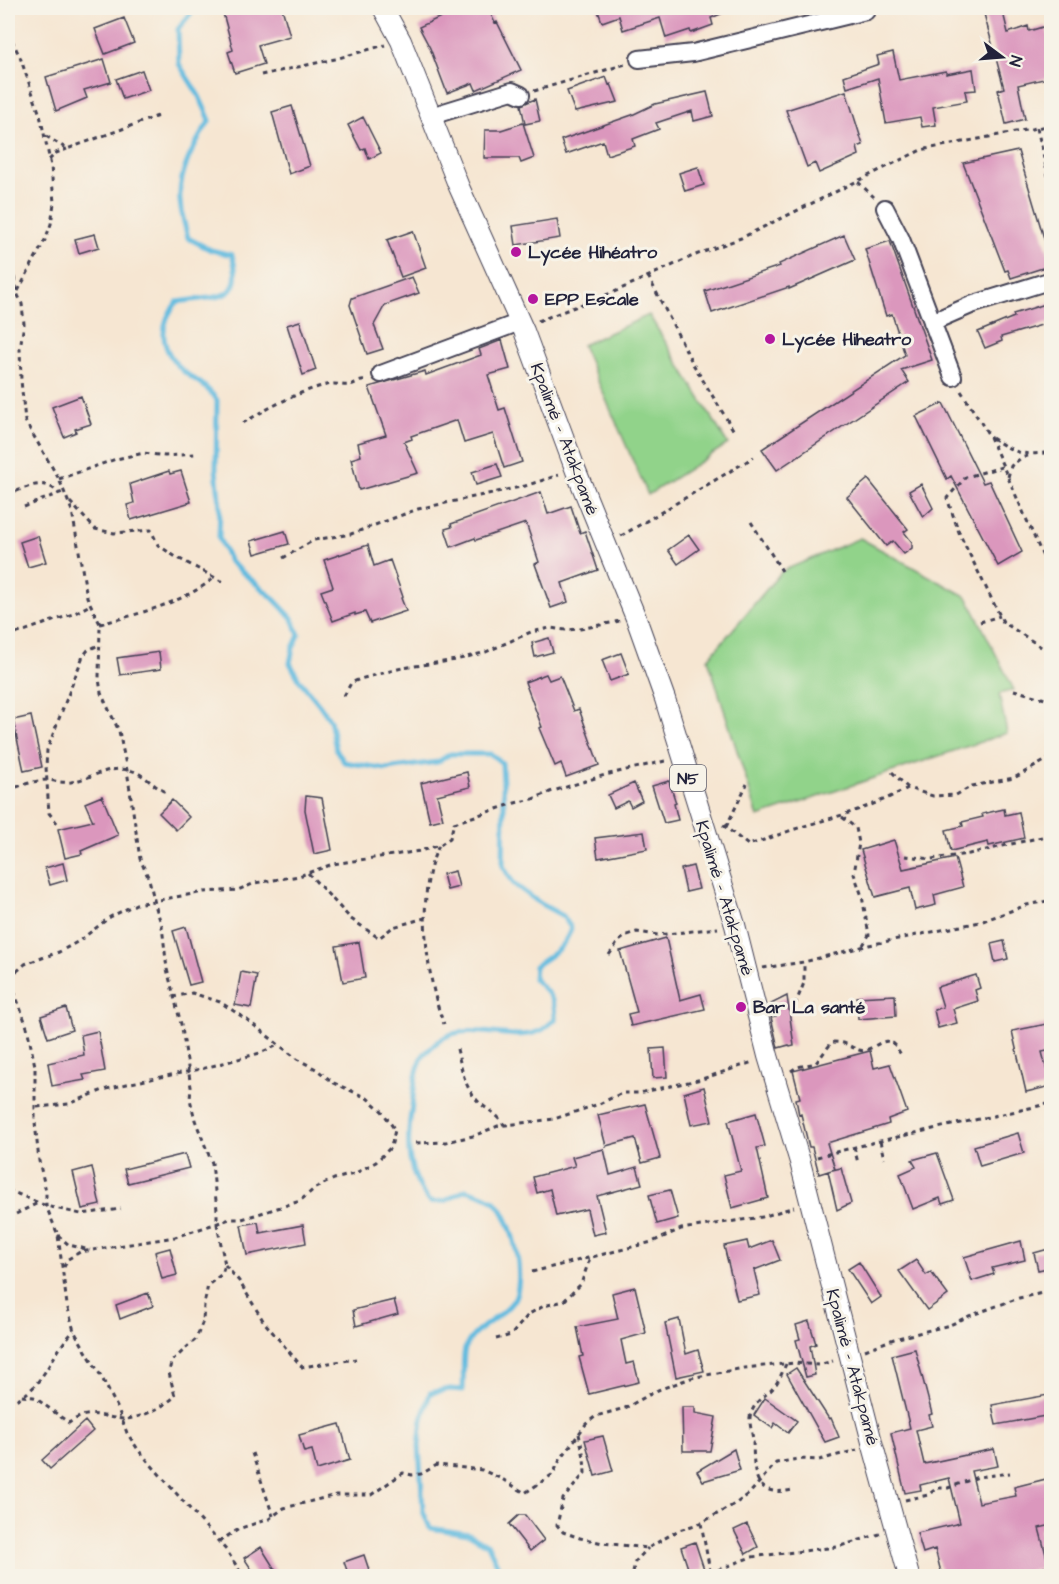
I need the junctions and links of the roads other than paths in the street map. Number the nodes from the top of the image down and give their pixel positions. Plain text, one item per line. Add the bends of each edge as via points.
1 (383, 8) edge
2 (866, 11) dead end
3 (639, 59) road end
4 (521, 94) road end
5 (431, 116) junction
6 (885, 208) road end
7 (1052, 280) edge
8 (932, 322) junction
9 (522, 326) junction
10 (381, 374) road end
11 (953, 376) road end
12 (909, 1576) edge

1 - 5 main road, Kpalimé - Atakpamé / N5 via 401,41
2 - 3 street via 693,53
4 - 5 street via 512,91
5 - 9 main road, Kpalimé - Atakpamé / N5
6 - 8 street
7 - 8 street via 971,305
8 - 11 street
9 - 10 street
9 - 12 main road, Kpalimé - Atakpamé / N5 via 636,618 735,925

